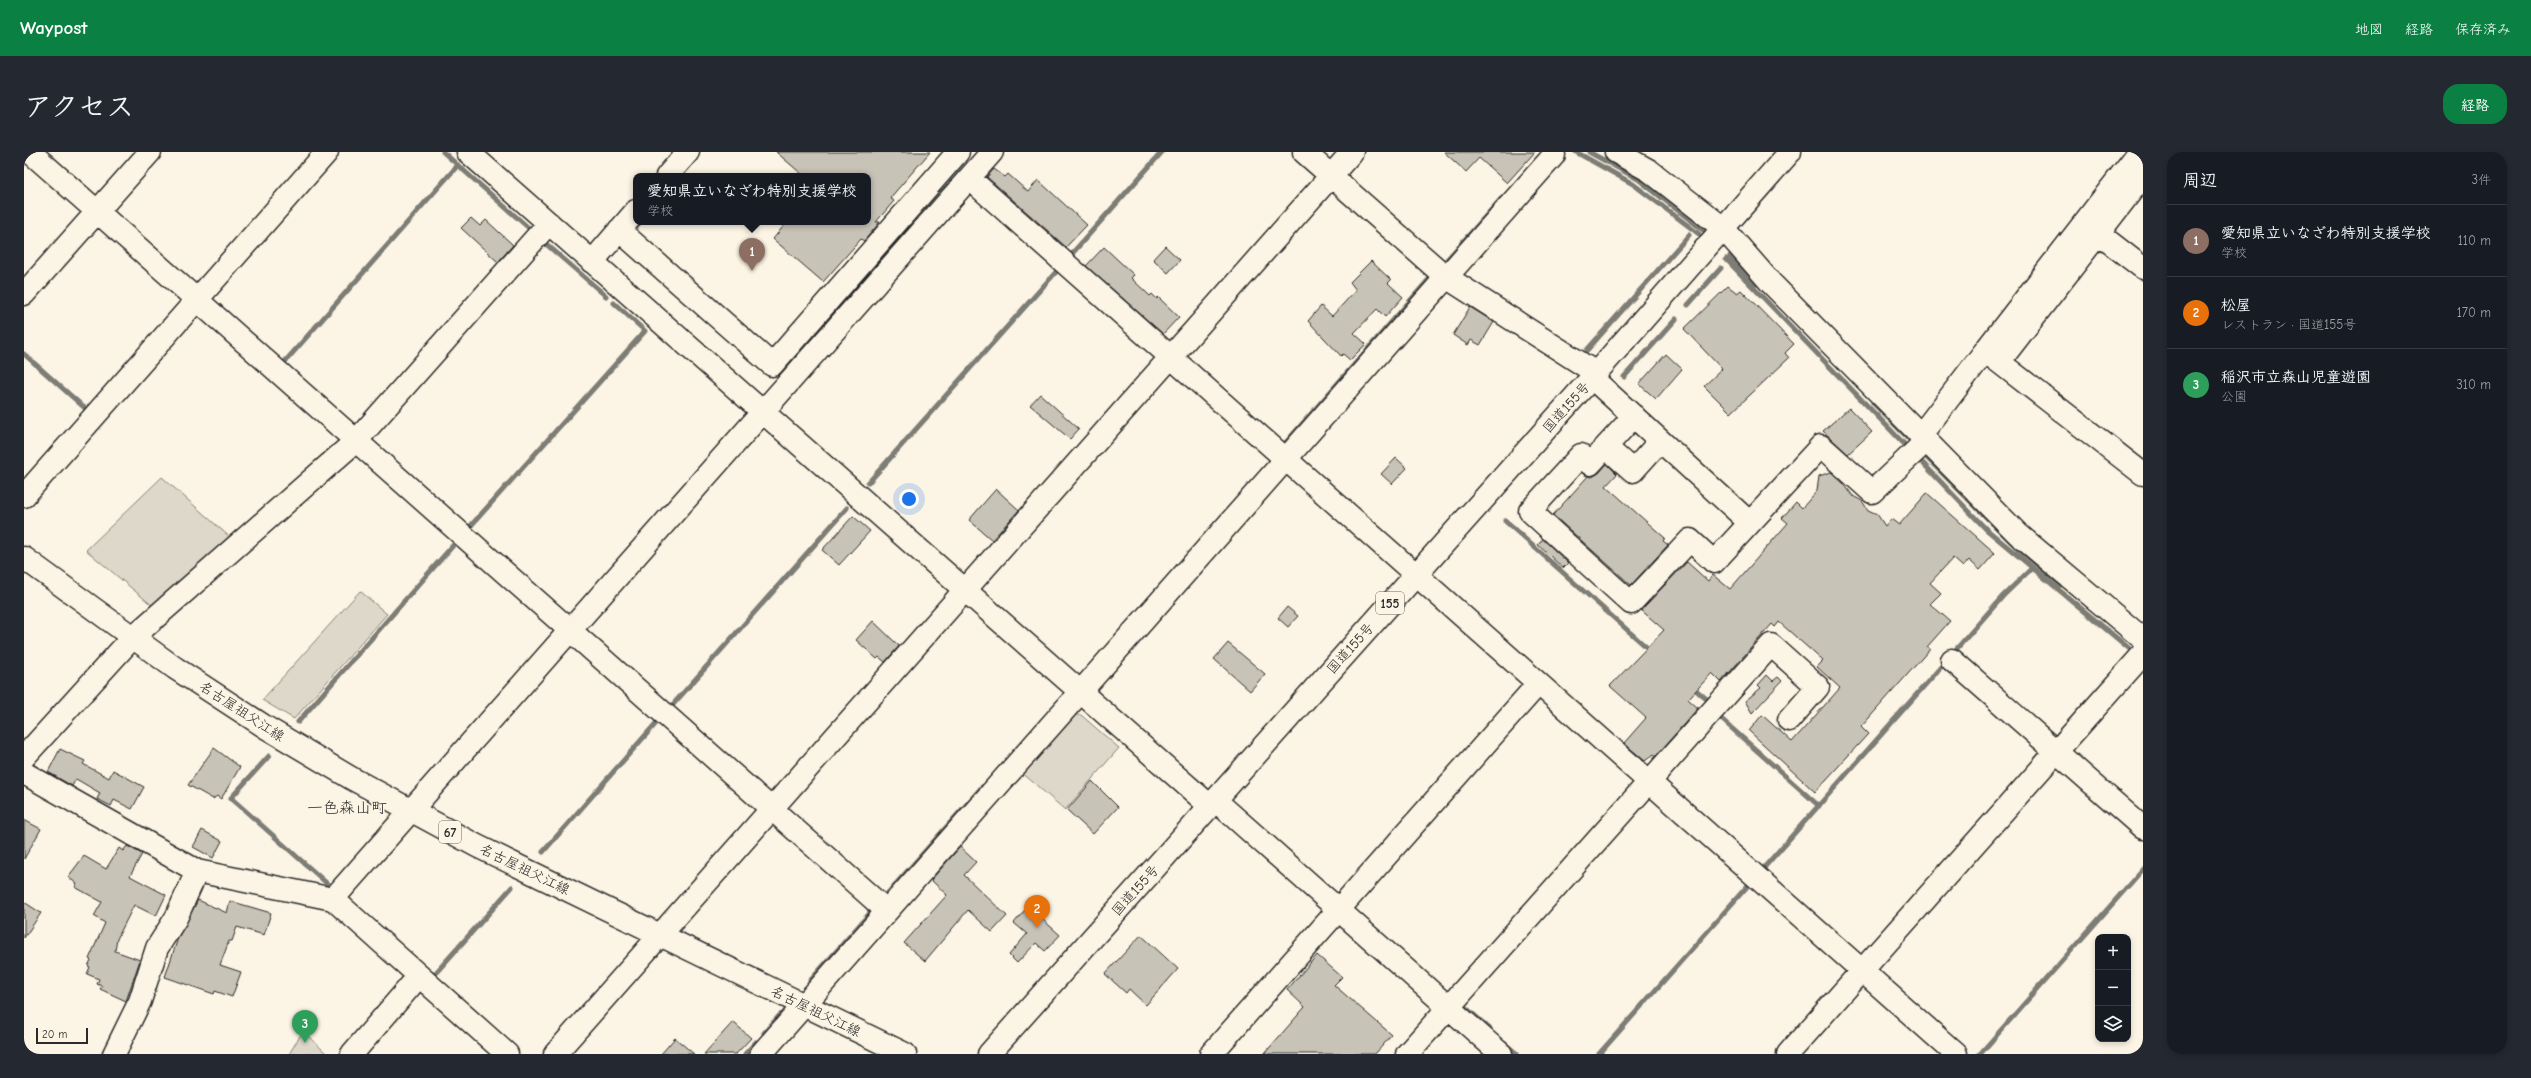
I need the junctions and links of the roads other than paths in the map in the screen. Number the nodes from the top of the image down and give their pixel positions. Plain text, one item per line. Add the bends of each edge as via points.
1 (30, 152) edge
2 (150, 152) edge
3 (327, 152) edge
4 (468, 152) edge
5 (688, 152) edge
6 (958, 152) edge
7 (992, 152) edge
8 (1304, 152) edge
9 (1352, 152) edge
10 (1616, 152) edge
11 (1790, 152) edge
12 (2140, 152) edge
13 (1554, 154) dead end
14 (670, 173) edge
15 (1331, 176) junction
16 (2143, 176) edge
17 (969, 178) junction
18 (97, 212) junction
19 (633, 214) edge
20 (549, 223) junction
21 (1724, 228) junction
22 (619, 230) junction
23 (2099, 234) junction
24 (592, 262) junction
25 (2143, 268) edge
26 (1446, 277) junction
27 (24, 294) edge
28 (197, 299) junction
29 (1992, 357) junction
30 (1170, 358) junction
31 (1594, 375) junction
32 (762, 411) junction
33 (1634, 416) junction
34 (357, 440) junction
35 (1660, 441) junction
36 (1922, 441) junction
37 (1606, 447) junction
38 (1285, 460) junction
39 (2143, 474) edge
40 (24, 496) edge
41 (1750, 523) junction
42 (24, 558) edge
43 (1414, 575) junction
44 (966, 591) junction
45 (570, 630) junction
46 (132, 638) junction
47 (2143, 639) edge
48 (2139, 658) edge
49 (1952, 660) dead end
50 (1538, 684) junction
51 (1080, 691) junction
52 (1789, 720) dead end
53 (2056, 752) junction
54 (24, 757) edge
55 (24, 772) edge
56 (1649, 782) junction
57 (1213, 803) junction
58 (772, 809) junction
59 (411, 810) junction
60 (2143, 828) edge
61 (197, 871) junction
62 (333, 899) junction
63 (1338, 910) junction
64 (887, 911) junction
65 (662, 935) junction
66 (1862, 971) junction
67 (419, 976) junction
68 (804, 1006) junction
69 (1448, 1008) junction
70 (114, 1054) edge
71 (352, 1054) edge
72 (507, 1054) edge
73 (555, 1054) edge
74 (761, 1054) edge
75 (905, 1054) edge
76 (989, 1054) edge
77 (1211, 1054) edge
78 (1407, 1054) edge
79 (1501, 1054) edge
80 (1788, 1054) edge
81 (1956, 1054) edge

1 - 18 main road
2 - 18 main road
3 - 28 main road
4 - 20 main road
5 - 14 main road
6 - 22 main road via 772,365
7 - 17 main road
8 - 15 main road
9 - 15 main road
10 - 21 main road via 1650,172
11 - 21 main road, 国道155号 / 155
12 - 29 main road
13 - 26 main road
15 - 26 main road
15 - 30 main road
16 - 23 main road
17 - 30 main road
17 - 32 main road
18 - 27 main road
18 - 28 main road
19 - 22 main road
20 - 24 main road
20 - 34 main road
21 - 31 main road, 国道155号 / 155
21 - 36 main road via 1771,283
22 - 24 main road
23 - 25 main road
23 - 29 main road
24 - 32 main road
26 - 31 main road
26 - 38 main road
28 - 34 main road
28 - 40 main road
29 - 36 main road
29 - 39 main road
30 - 38 main road
30 - 44 main road
31 - 33 main road
31 - 43 main road, 国道155号 / 155
32 - 44 main road
32 - 45 main road
33 - 35 main road
33 - 37 main road
34 - 45 main road
34 - 46 main road
35 - 37 main road via 1633,471
35 - 41 main road
36 - 41 main road via 1872,492 1821,446
36 - 47 main road via 2018,534
37 - 41 main road via 1590,464 1581,455 1530,511 1631,603 1690,540 1714,562
38 - 43 main road
38 - 51 main road
42 - 46 main road, 名古屋祖父江線 / 67
43 - 50 main road
43 - 57 main road, 国道155号 / 155
44 - 51 main road
44 - 58 main road
45 - 58 main road
45 - 59 main road
46 - 54 main road
46 - 59 main road, 名古屋祖父江線 / 67 via 267,728
48 - 53 main road
49 - 53 main road
50 - 56 main road
50 - 63 main road
51 - 57 main road
51 - 64 main road
52 - 56 main road via 1818,687 1770,645
53 - 60 main road
53 - 66 main road
55 - 61 main road
56 - 66 main road
56 - 69 main road
57 - 63 main road
57 - 76 main road, 国道155号 / 155
58 - 64 main road
58 - 65 main road
59 - 62 main road
59 - 65 main road, 名古屋祖父江線 / 67 via 477,846
61 - 62 main road
61 - 70 main road via 176,918 157,948 140,1001
62 - 67 main road
63 - 69 main road
63 - 77 main road
64 - 68 main road
65 - 68 main road, 名古屋祖父江線 / 67
65 - 73 main road
66 - 80 main road
66 - 81 main road
67 - 71 main road
67 - 72 main road
68 - 74 main road
68 - 75 main road, 名古屋祖父江線 / 67
69 - 78 main road
69 - 79 main road

